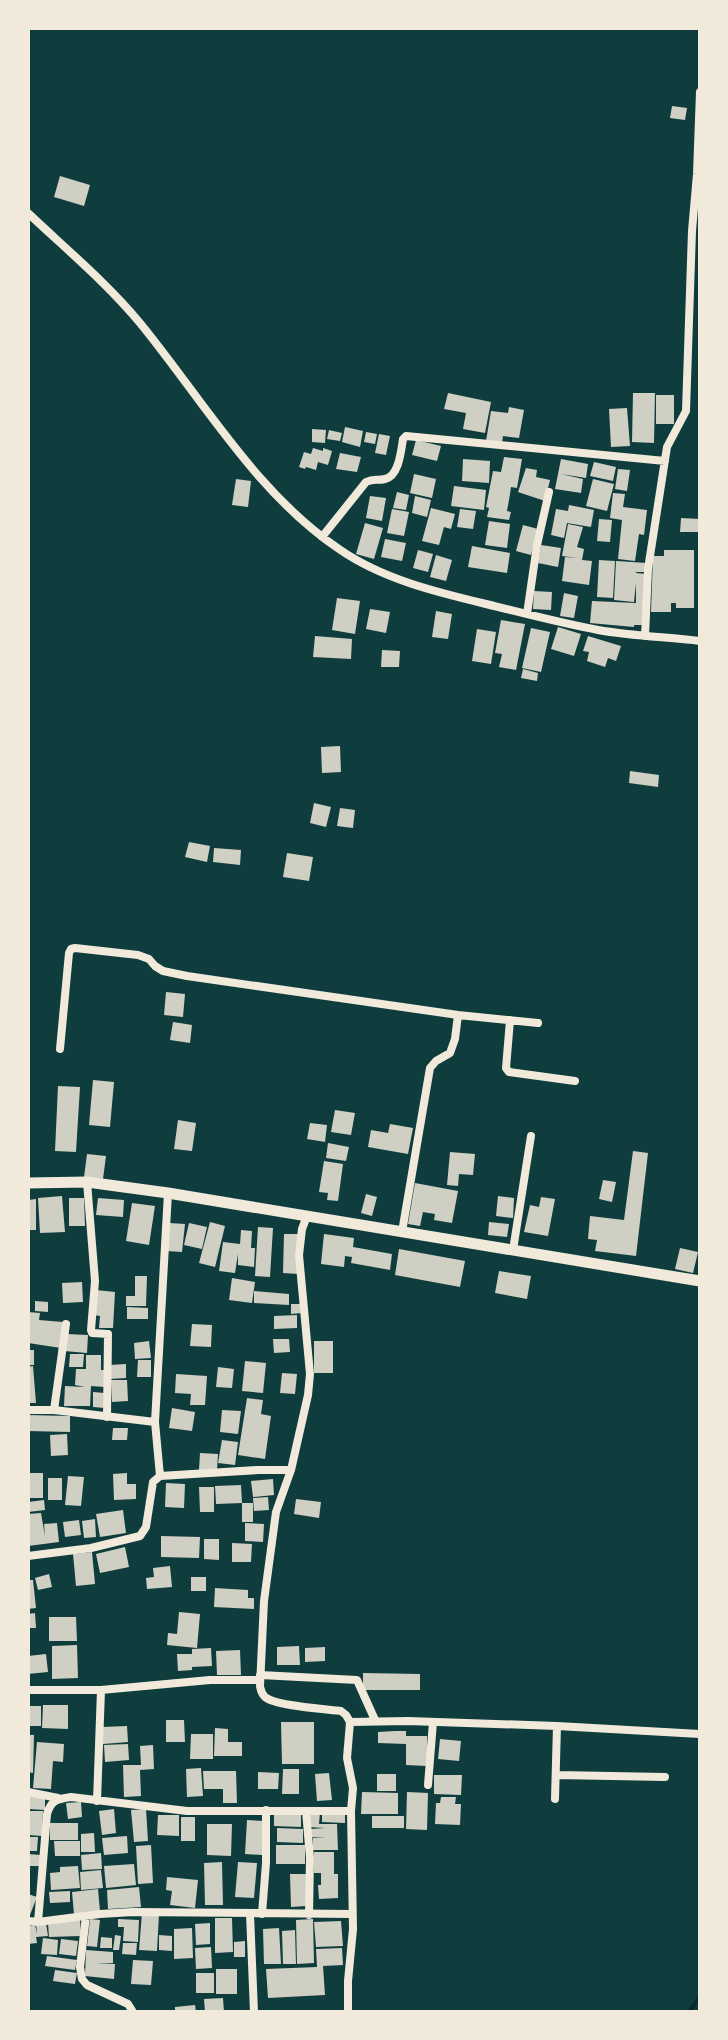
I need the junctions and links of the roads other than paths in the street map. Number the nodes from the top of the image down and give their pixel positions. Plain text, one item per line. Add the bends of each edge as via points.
1 (700, 92) edge
2 (28, 213) edge
3 (665, 461) junction
4 (549, 492) dead end
5 (322, 537) junction
6 (527, 614) junction
7 (645, 636) junction
8 (700, 641) edge
9 (458, 1015) junction
10 (510, 1020) junction
11 (538, 1023) dead end
12 (60, 1049) dead end
13 (575, 1081) dead end
14 (531, 1136) dead end
15 (87, 1182) junction
16 (28, 1183) edge
17 (168, 1193) junction
18 (307, 1216) junction
19 (402, 1232) junction
20 (513, 1250) junction
21 (700, 1281) edge
22 (66, 1324) dead end
23 (28, 1410) edge
24 (54, 1410) junction
25 (107, 1417) junction
26 (155, 1422) junction
27 (291, 1470) junction
28 (160, 1476) junction
29 (28, 1556) edge
30 (260, 1678) junction
31 (28, 1690) edge
32 (101, 1690) junction
33 (375, 1720) junction
34 (350, 1722) junction
35 (433, 1722) junction
36 (557, 1726) junction
37 (700, 1734) edge
38 (557, 1775) junction
39 (665, 1777) dead end
40 (428, 1785) dead end
41 (28, 1792) edge
42 (61, 1798) junction
43 (555, 1799) dead end
44 (97, 1801) junction
45 (266, 1810) junction
46 (306, 1811) junction
47 (351, 1811) junction
48 (250, 1914) junction
49 (262, 1914) junction
50 (352, 1914) junction
51 (309, 1915) junction
52 (86, 1916) junction
53 (28, 1921) edge
54 (38, 1922) junction
55 (133, 2012) edge
56 (254, 2012) edge
57 (348, 2012) edge

1 - 3 street via 686,411
2 - 5 street via 138,321 249,464
3 - 5 street via 406,436 393,474 366,482
3 - 7 street via 648,569
4 - 6 street
5 - 6 street via 358,561 414,585
6 - 7 street
7 - 8 street
9 - 10 street
9 - 12 street via 187,976 163,971 138,955 75,948 69,953
9 - 19 street via 450,1053 430,1068
10 - 11 street
10 - 13 street via 509,1072
14 - 20 street
15 - 16 street
15 - 17 street
15 - 25 street via 95,1281 91,1330 108,1334
17 - 18 street
17 - 26 street
18 - 19 street
18 - 27 street via 299,1255 310,1374
19 - 20 street
20 - 21 street
22 - 24 street
23 - 24 street
24 - 25 street
25 - 26 street
26 - 28 street
27 - 28 street
27 - 30 street via 274,1525
28 - 29 street via 153,1482 140,1536
30 - 32 street
30 - 33 street via 357,1680
30 - 34 street via 268,1699 341,1711
31 - 32 street
32 - 44 street
33 - 34 street
33 - 35 street
34 - 47 street
35 - 36 street
35 - 40 street
36 - 37 street
36 - 38 street
38 - 39 street
38 - 43 street
41 - 42 street
42 - 44 street
42 - 54 street via 47,1814
44 - 45 street via 187,1811
45 - 46 street
45 - 49 street
46 - 47 street
46 - 51 street
47 - 50 street
48 - 49 street
48 - 52 street
48 - 56 street
49 - 51 street
50 - 51 street
50 - 57 street
52 - 54 street
52 - 55 street via 82,1979 128,2004
53 - 54 street

